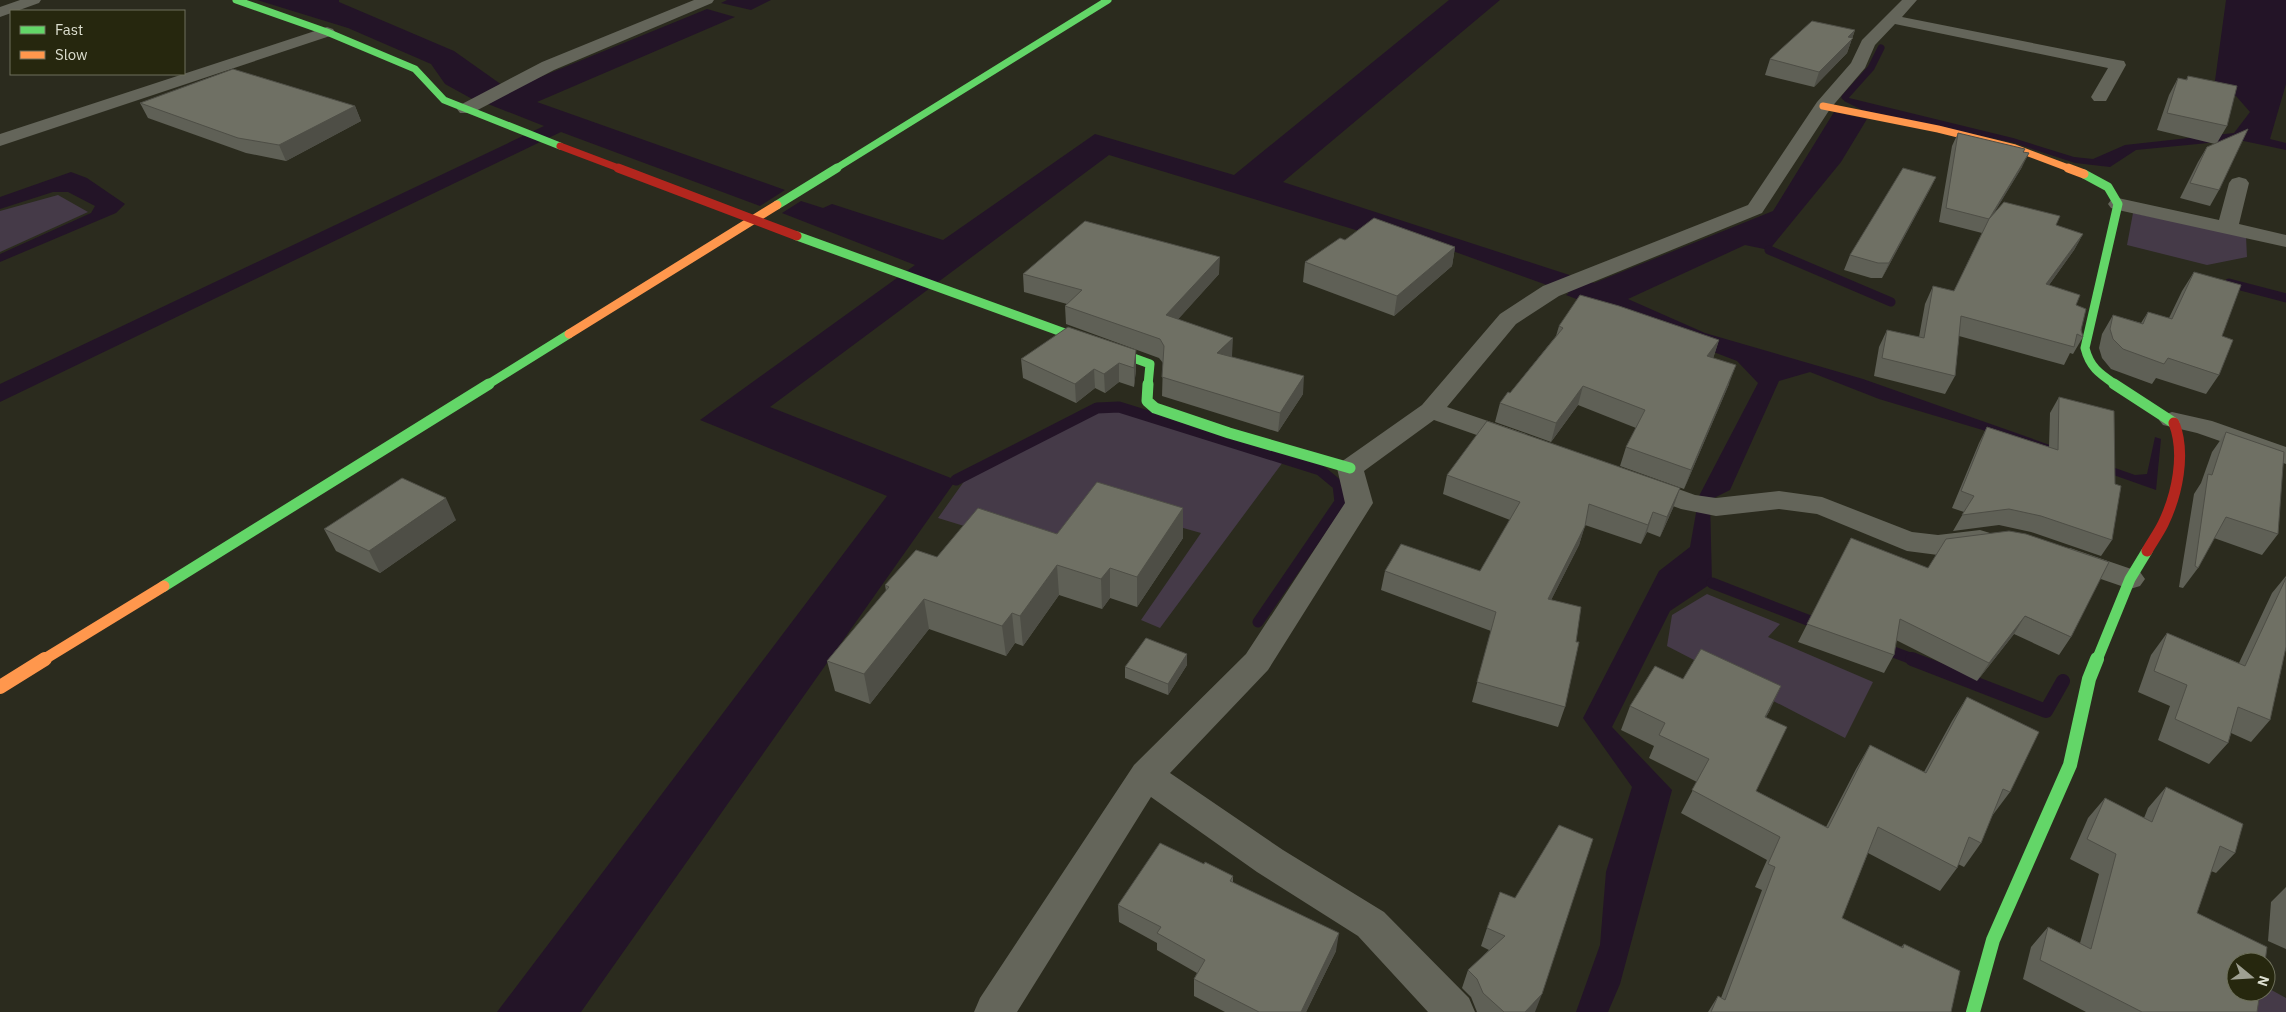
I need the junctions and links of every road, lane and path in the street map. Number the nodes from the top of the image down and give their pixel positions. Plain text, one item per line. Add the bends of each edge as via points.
1 (34, 0) edge
2 (236, 0) edge
3 (706, 0) edge
4 (1108, 0) edge
5 (1910, 0) edge
6 (0, 12) edge
7 (1892, 19) junction
8 (327, 32) junction
9 (2100, 97) dead end
10 (1823, 106) junction
11 (466, 109) junction
12 (0, 140) edge
13 (2239, 184) dead end
14 (2118, 204) junction
15 (753, 219) junction
16 (2228, 228) junction
17 (2286, 241) edge
18 (1431, 410) junction
19 (2172, 420) junction
20 (1541, 448) edge
21 (2286, 456) edge
22 (1350, 468) junction
23 (1621, 477) edge
24 (2006, 538) edge
25 (2047, 550) edge
26 (2130, 579) junction
27 (0, 686) edge
28 (1146, 775) junction
29 (994, 1012) edge
30 (1455, 1012) edge
31 (1973, 1012) edge

1 - 6 street
2 - 8 street
3 - 11 street via 548,66
4 - 15 street
5 - 7 street
7 - 9 street via 2118,65
7 - 10 street via 1868,43 1859,64
8 - 11 street via 415,69 444,100
8 - 12 street
10 - 14 street via 2015,148 2087,175 2108,187
10 - 18 street via 1755,209 1551,291 1508,319
11 - 15 street
13 - 16 street
14 - 16 street
14 - 19 street via 2085,348 2088,361 2102,374
15 - 22 street via 938,290 1150,364 1147,400 1155,408
15 - 27 street
16 - 17 street
18 - 20 street
18 - 22 street
19 - 21 street via 2204,426
19 - 26 street via 2179,432 2178,478 2164,522
22 - 28 street via 1359,503 1257,662
23 - 24 street via 1704,505 1778,500 1822,506 1907,541 1938,545
25 - 26 street
26 - 31 street via 2089,679 2070,765 1993,940
28 - 29 street
28 - 30 street via 1270,861 1371,924

